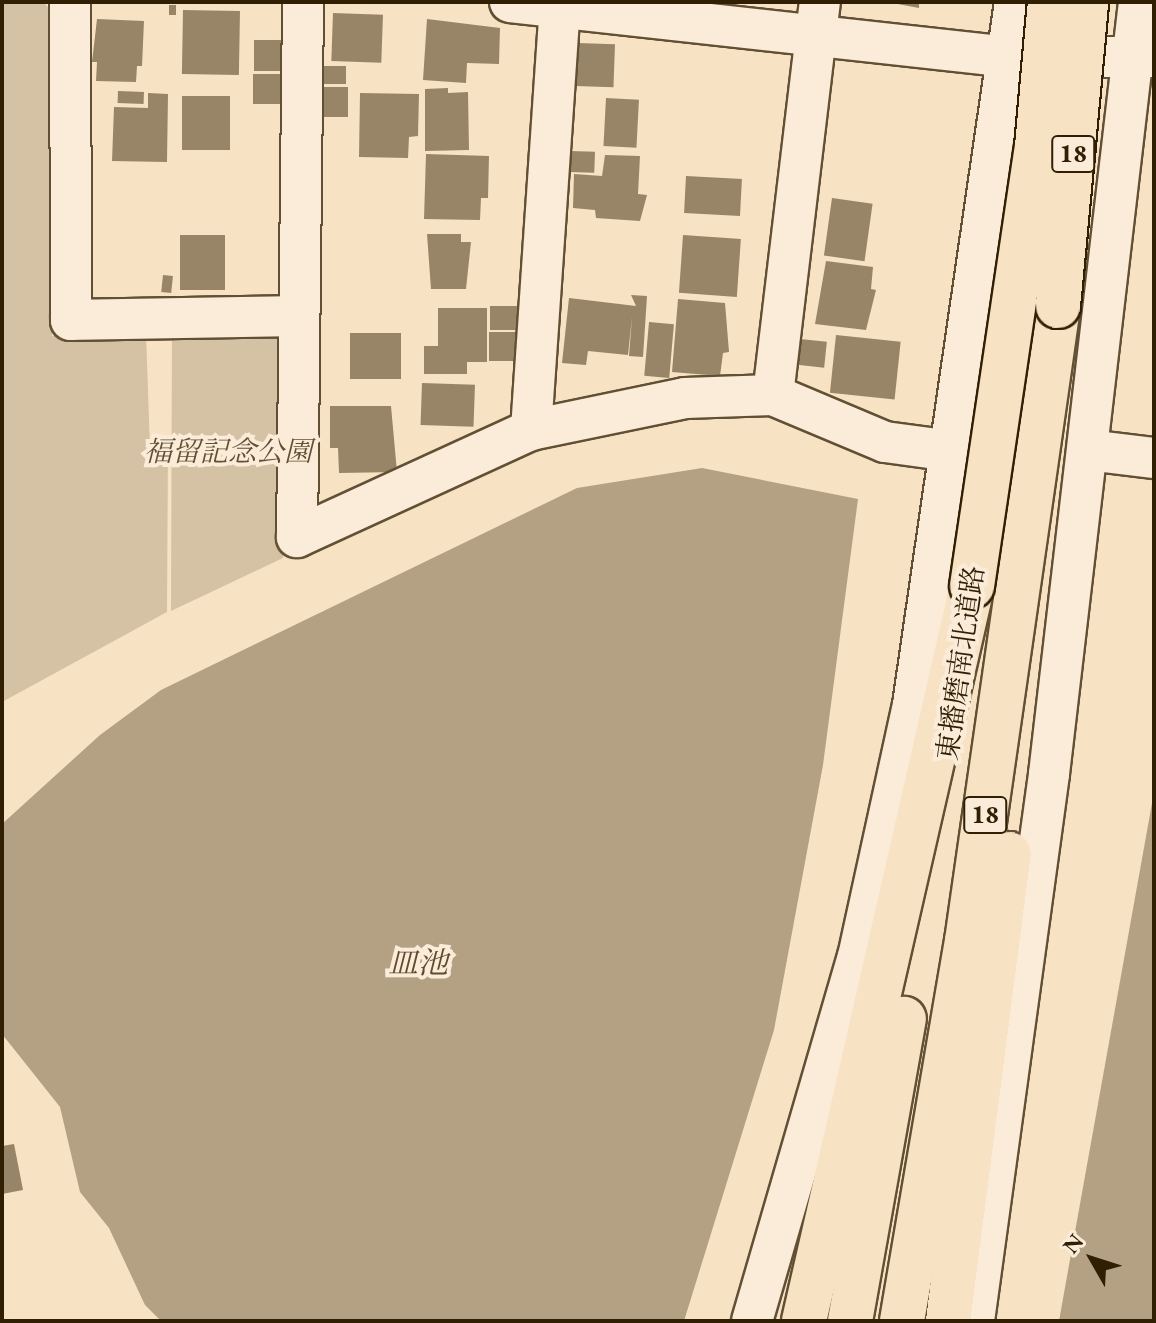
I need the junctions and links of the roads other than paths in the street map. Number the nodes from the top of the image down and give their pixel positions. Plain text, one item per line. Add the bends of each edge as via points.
1 (70, 2) edge
2 (303, 2) edge
3 (510, 2) edge
4 (1015, 2) edge
5 (1050, 2) edge
6 (1086, 2) edge
7 (1139, 2) edge
8 (560, 10) junction
9 (817, 17) edge
10 (1144, 56) edge
11 (1009, 57) junction
12 (1058, 306) junction
13 (295, 316) junction
14 (773, 395) junction
15 (531, 430) junction
16 (1088, 450) junction
17 (952, 451) junction
18 (1154, 458) edge
19 (972, 586) junction
20 (752, 1321) edge
21 (804, 1321) edge
22 (850, 1321) edge
23 (902, 1321) edge
24 (948, 1321) edge
25 (974, 1321) edge

1 - 13 street via 71,320
2 - 13 street
3 - 8 street
4 - 11 street
5 - 19 highway, 東播磨南北道路 / 18, bridge via 1037,147
6 - 12 highway, 東播磨南北道路 / 18, bridge
7 - 10 street
8 - 9 street
8 - 15 street
9 - 11 street
9 - 14 street
10 - 11 street
10 - 16 street
11 - 17 street
12 - 23 highway, 東播磨南北道路 / 18 via 967,941
12 - 24 highway, 18 via 1034,628
13 - 15 street via 297,537
14 - 15 street via 685,398
14 - 17 street via 885,442
16 - 18 street
16 - 25 street
17 - 20 street via 913,705 858,957
19 - 21 highway, 18
19 - 22 highway, 東播磨南北道路 / 18 via 920,930

